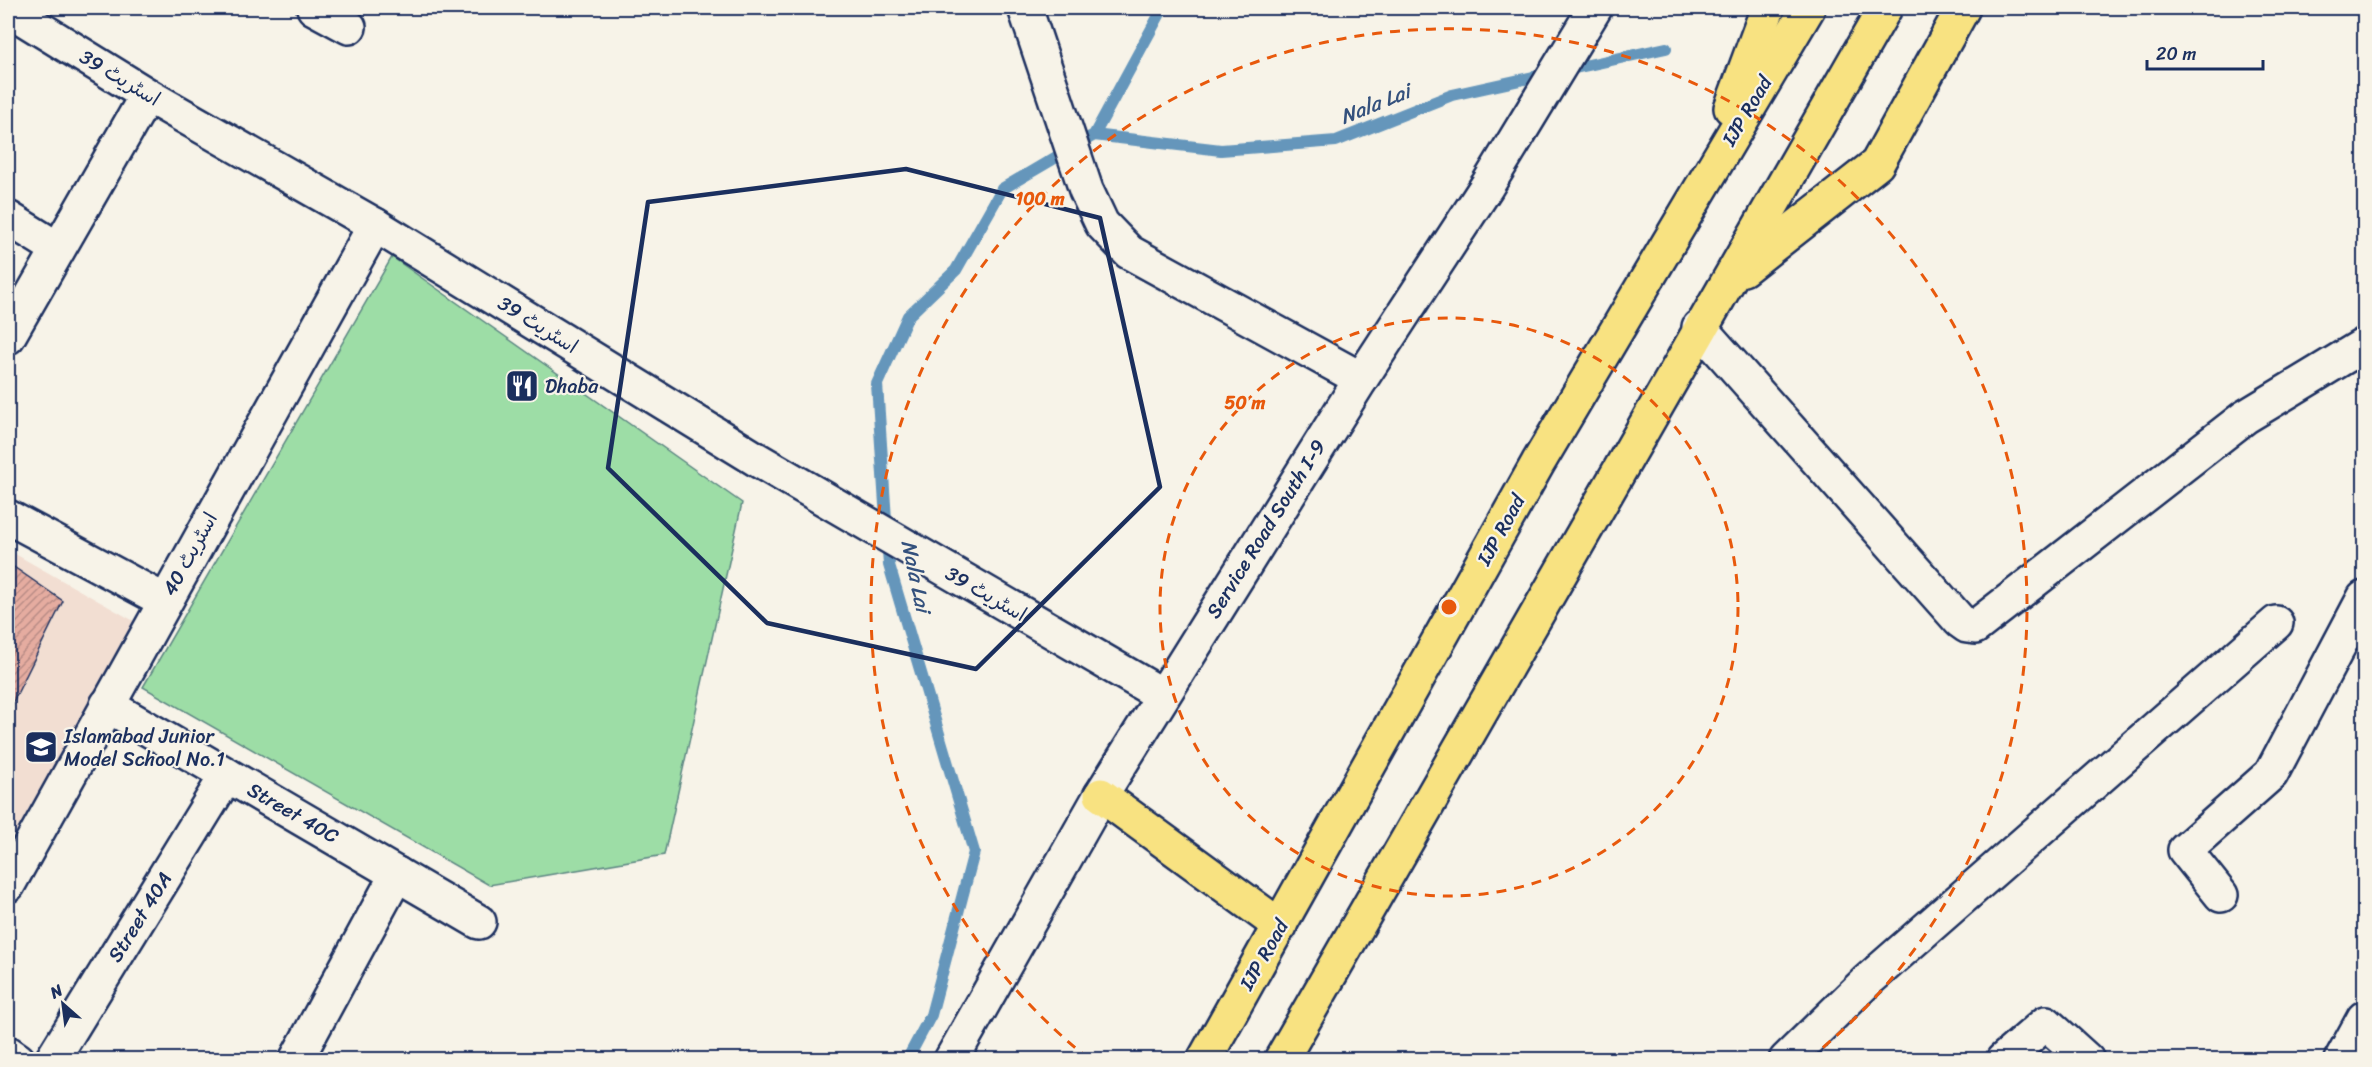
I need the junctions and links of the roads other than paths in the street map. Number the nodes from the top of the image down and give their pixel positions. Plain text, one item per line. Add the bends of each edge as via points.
1 (314, 8) edge
2 (1024, 8) edge
3 (1596, 8) edge
4 (1768, 8) edge
5 (1808, 8) edge
6 (1885, 8) edge
7 (1963, 8) edge
8 (8, 9) edge
9 (350, 27) dead end
10 (147, 95) junction
11 (1703, 186) junction
12 (8, 218) edge
13 (375, 225) junction
14 (58, 249) junction
15 (1729, 279) junction
16 (1699, 327) junction
17 (8, 337) edge
18 (2364, 345) edge
19 (1361, 379) junction
20 (8, 517) edge
21 (2364, 598) edge
22 (165, 601) junction
23 (2276, 623) dead end
24 (1162, 695) junction
25 (107, 705) junction
26 (228, 775) junction
27 (1101, 795) junction
28 (397, 874) junction
29 (8, 885) edge
30 (2221, 895) dead end
31 (478, 921) dead end
32 (1280, 926) junction
33 (2364, 1018) edge
34 (8, 1053) edge
35 (18, 1059) edge
36 (52, 1059) edge
37 (296, 1059) edge
38 (951, 1059) edge
39 (1204, 1059) edge
40 (1281, 1059) edge
41 (1786, 1059) edge
42 (2003, 1059) edge
43 (2087, 1059) edge
44 (2341, 1059) edge

1 - 9 street
2 - 19 street via 1086,190 1102,224 1130,252
3 - 19 street, Service Road South I-9 via 1487,186
4 - 11 highway
5 - 11 highway, IJP Road
6 - 15 highway
7 - 15 highway via 1877,164
8 - 10 street, اسٹریٹ 39
10 - 13 street, اسٹریٹ 39
10 - 14 street
11 - 32 highway, IJP Road via 1538,463
12 - 14 street
13 - 22 street, اسٹریٹ 40
13 - 24 street, اسٹریٹ 39 via 756,459
14 - 17 street
15 - 16 highway
16 - 18 street via 1960,621 1975,627 2245,417
16 - 40 highway
19 - 24 street, Service Road South I-9
20 - 22 street
21 - 30 street via 2271,774 2185,850
22 - 25 street, اسٹریٹ 40
23 - 41 street via 1866,982
24 - 27 street, Service Road South I-9
25 - 26 street, Street 40C
25 - 29 street, اسٹریٹ 40
26 - 28 street, Street 40C
26 - 36 street, Street 40A
27 - 32 highway
27 - 38 street, Service Road South I-9
28 - 31 street, Street 40C
28 - 37 street
32 - 39 highway, IJP Road
33 - 44 street
34 - 35 street
42 - 43 street via 2046,1023

